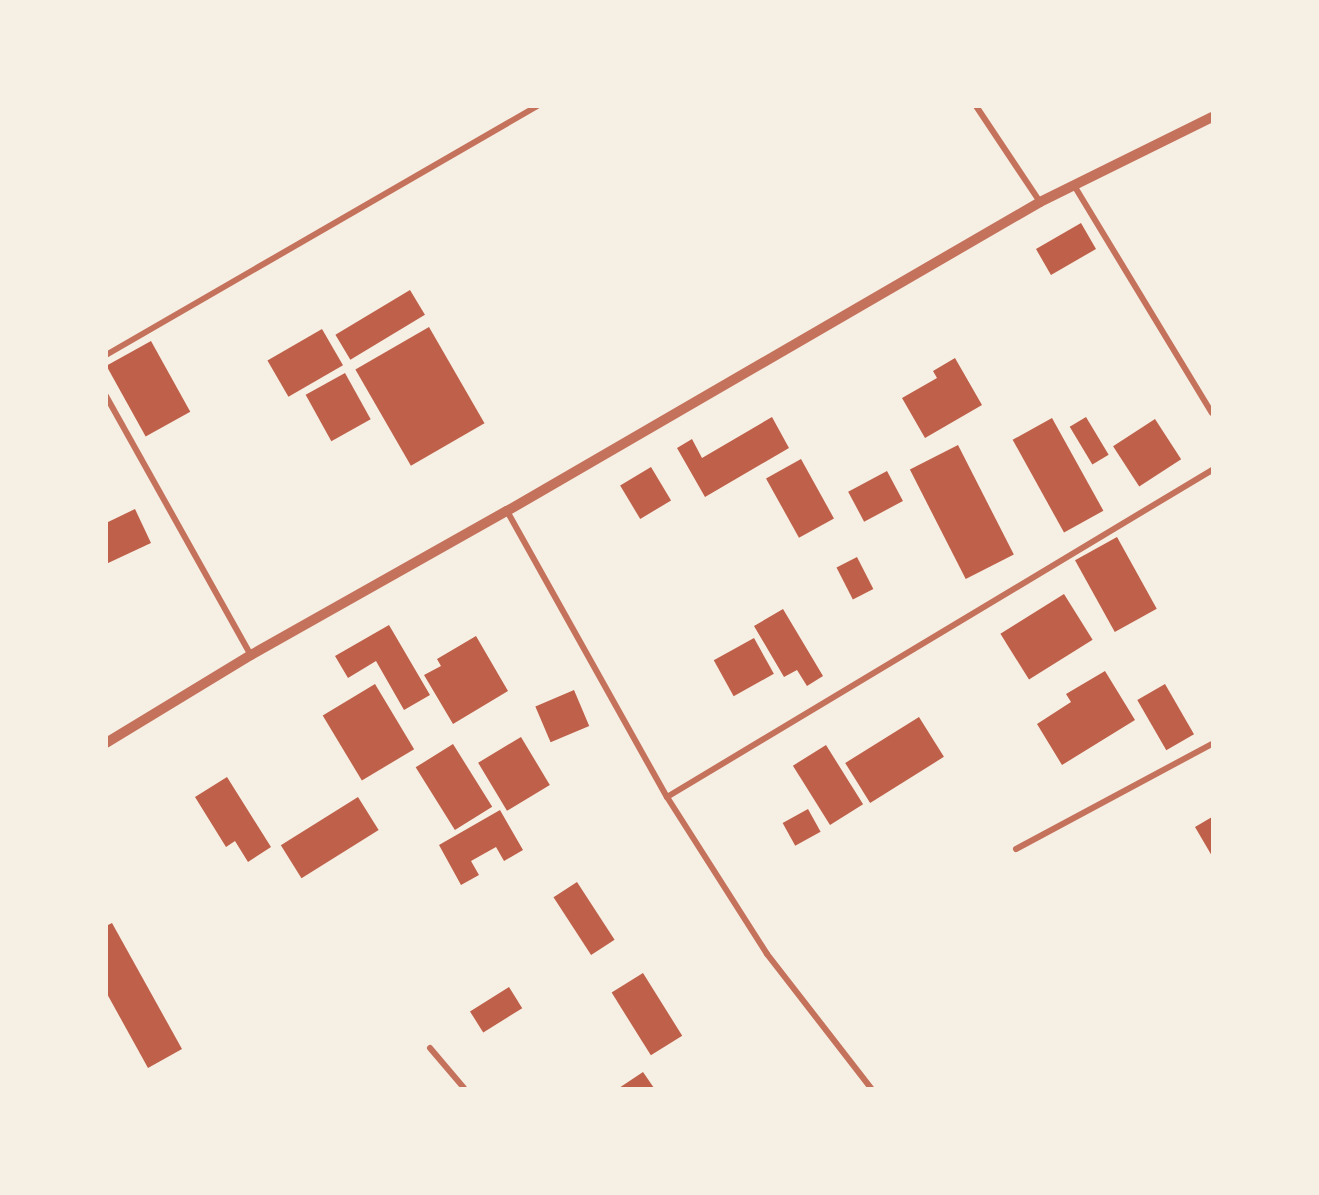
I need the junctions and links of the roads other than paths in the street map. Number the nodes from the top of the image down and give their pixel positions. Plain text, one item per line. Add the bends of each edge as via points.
1 (537, 106) edge
2 (976, 106) edge
3 (1212, 117) edge
4 (1075, 187) junction
5 (1040, 202) junction
6 (106, 355) edge
7 (106, 396) edge
8 (1212, 413) edge
9 (1212, 470) edge
10 (507, 512) junction
11 (251, 655) junction
12 (106, 743) edge
13 (1212, 744) edge
14 (667, 797) junction
15 (1016, 849) dead end
16 (430, 1048) dead end
17 (464, 1089) edge
18 (871, 1089) edge

1 - 6 street
2 - 5 street
3 - 4 street
4 - 5 street
4 - 8 street
5 - 10 street
7 - 11 street
9 - 14 street
10 - 11 street
10 - 14 street
11 - 12 street
13 - 15 street
14 - 18 street via 767,954
16 - 17 street

